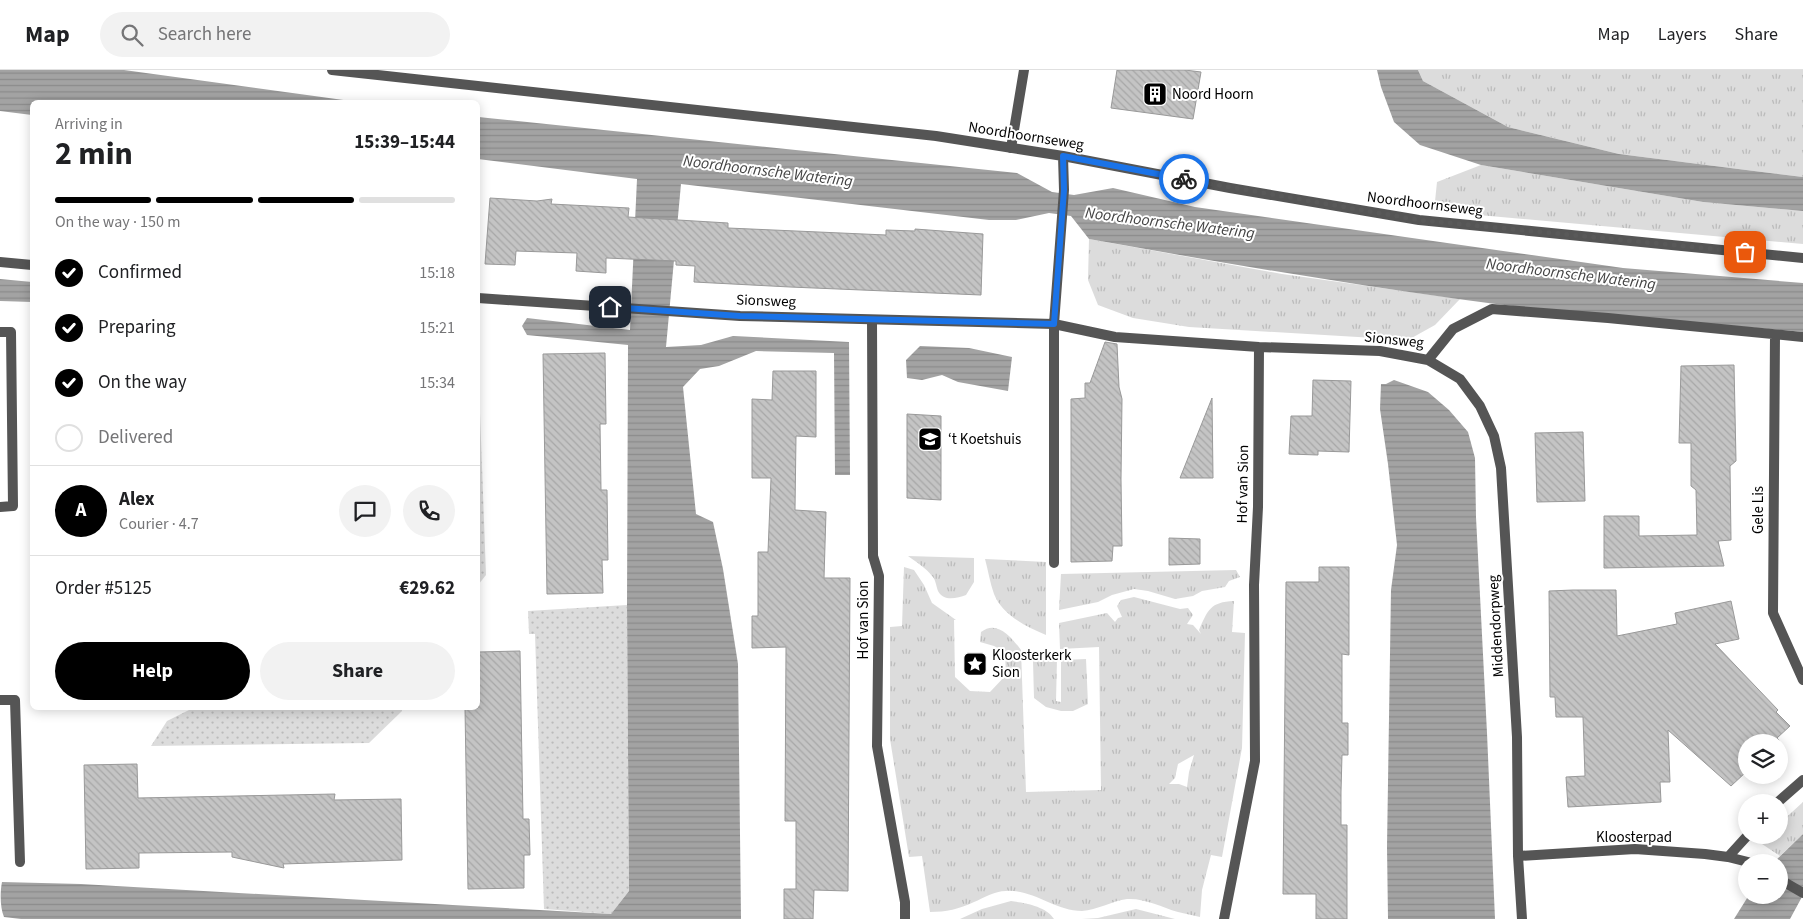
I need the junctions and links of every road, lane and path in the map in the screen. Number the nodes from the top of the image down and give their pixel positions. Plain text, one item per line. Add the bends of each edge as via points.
1 (332, 70) edge
2 (1024, 70) edge
3 (412, 74) edge
4 (1011, 148) junction
5 (1063, 156) junction
6 (1803, 258) edge
7 (0, 262) edge
8 (30, 265) edge
9 (480, 298) edge
10 (872, 320) junction
11 (1054, 324) junction
12 (0, 332) edge
13 (1775, 335) junction
14 (1803, 337) edge
15 (1259, 346) junction
16 (1428, 360) junction
17 (0, 507) edge
18 (1054, 563) dead end
19 (1803, 680) edge
20 (0, 700) edge
21 (1803, 780) edge
22 (1787, 794) edge
23 (1740, 844) edge
24 (1518, 856) junction
25 (1728, 857) junction
26 (1738, 860) edge
27 (20, 862) dead end
28 (1788, 884) edge
29 (1803, 893) edge
30 (905, 919) edge
31 (1224, 919) edge
32 (1522, 919) edge

1 - 3 street, Noordhoornseweg
2 - 4 street
3 - 4 street, Noordhoornseweg via 936,136
4 - 5 street, Noordhoornseweg
5 - 6 street, Noordhoornseweg via 1419,220
5 - 11 street via 1064,190
7 - 8 street
9 - 10 street, Sionsweg via 740,316
10 - 11 street, Sionsweg
10 - 30 street, Hof van Sion via 873,556 879,576 877,746
11 - 15 street, Sionsweg via 1115,336
11 - 18 street
12 - 17 street via 11,332 13,506
13 - 14 street, Sionsweg
13 - 16 street, Sionsweg via 1492,309 1453,329
13 - 19 street, Gele Lis via 1773,613
15 - 16 street, Sionsweg via 1380,352
15 - 31 street, Hof van Sion via 1254,585 1255,762
16 - 24 street, Middendorpweg via 1460,379 1475,399 1494,436 1501,468 1517,737
20 - 27 street via 15,700
21 - 22 street
23 - 25 street
24 - 25 street, Kloosterpad via 1636,849
24 - 32 street, Middendorpweg
25 - 26 street, Kloosterpad
28 - 29 street

